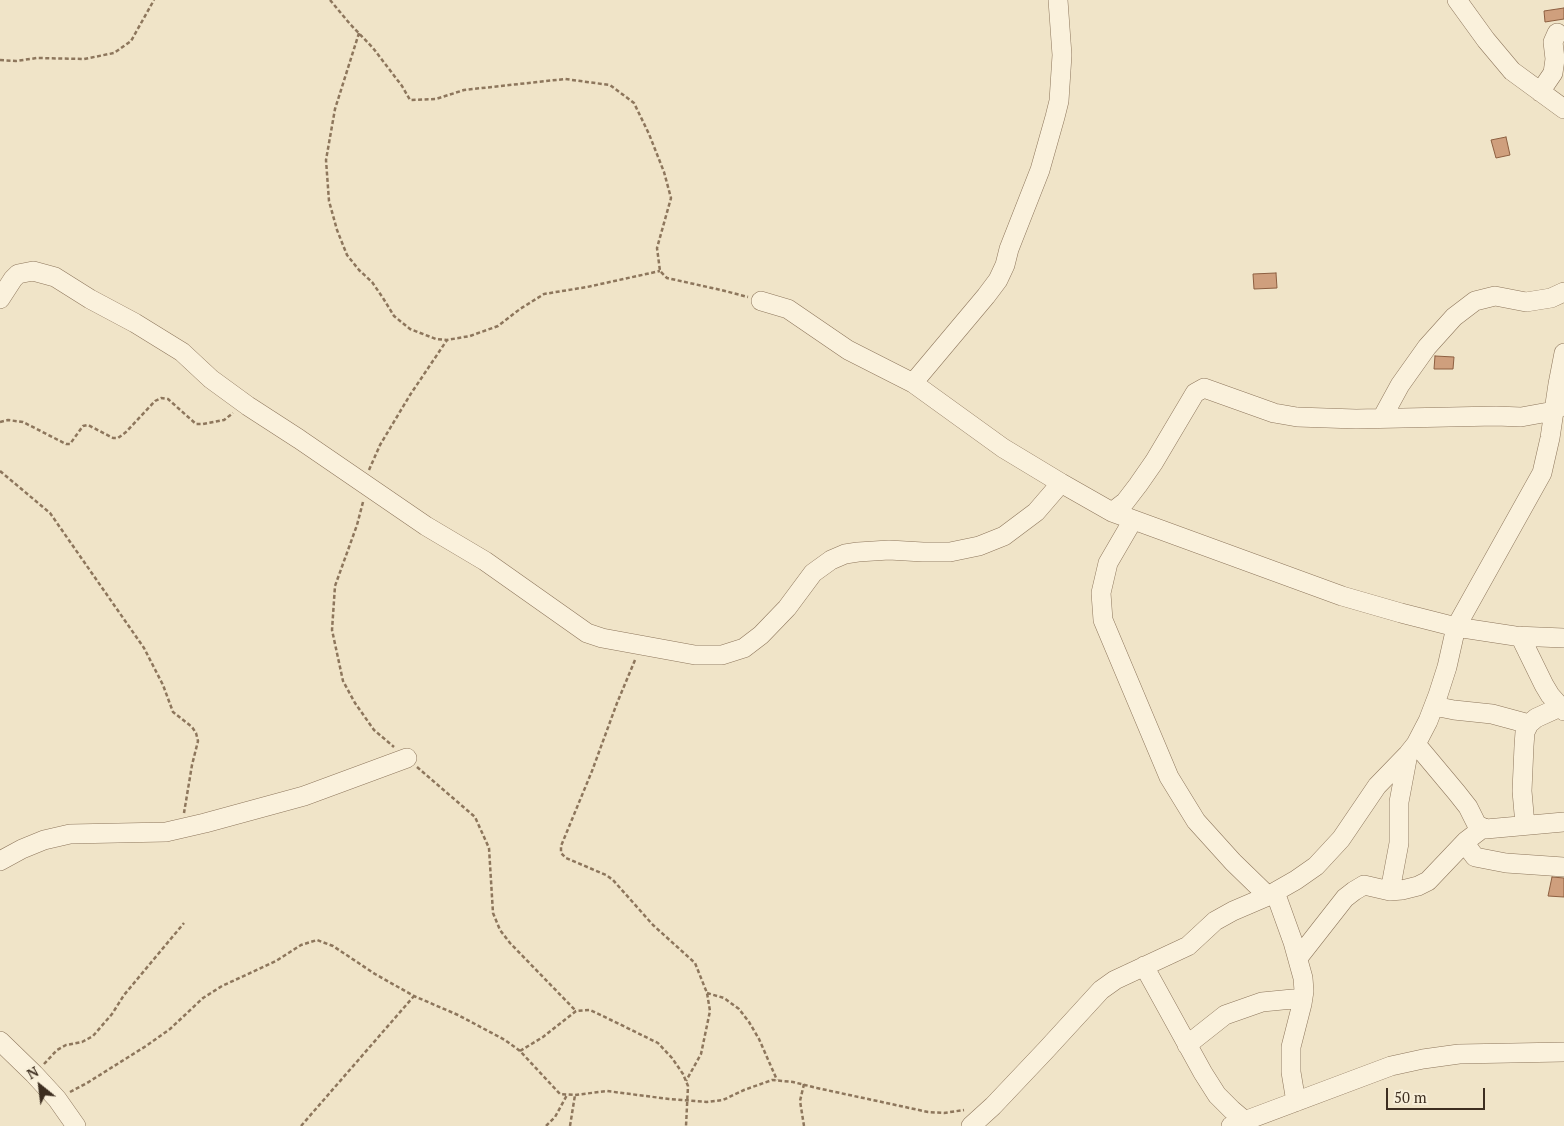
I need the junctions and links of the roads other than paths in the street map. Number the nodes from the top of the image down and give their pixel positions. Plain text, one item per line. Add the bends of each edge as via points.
1 (1058, 0) edge
2 (1457, 0) edge
3 (1557, 33) dead end
4 (1540, 92) junction
5 (1564, 108) edge
6 (1564, 292) edge
7 (0, 299) edge
8 (761, 301) road end
9 (1564, 352) edge
10 (913, 383) junction
11 (1559, 407) edge
12 (1382, 418) junction
13 (1061, 484) junction
14 (1112, 512) junction
15 (1133, 520) junction
16 (1456, 626) junction
17 (1520, 636) junction
18 (1564, 638) edge
19 (1434, 706) junction
20 (1562, 709) edge
21 (1529, 724) junction
22 (1412, 749) junction
23 (407, 758) road end
24 (1564, 822) edge
25 (1525, 825) junction
26 (1483, 828) junction
27 (1466, 841) junction
28 (0, 861) edge
29 (1564, 867) edge
30 (1390, 891) junction
31 (1271, 894) junction
32 (1298, 958) junction
33 (1144, 966) junction
34 (1303, 998) junction
35 (0, 1042) edge
36 (1187, 1045) junction
37 (1564, 1052) edge
38 (1296, 1102) junction
39 (969, 1118) edge
40 (1238, 1123) edge
41 (76, 1126) edge

1 - 10 street via 1062,55 1059,101 1040,170 1005,265 986,296
2 - 4 street via 1512,71
3 - 4 street via 1553,42 1553,72
4 - 5 street
6 - 12 street via 1526,302 1496,296 1475,302 1454,317 1427,347
7 - 13 street via 12,278 18,274 33,271 55,276 90,300 182,352 210,379 248,406 426,526 485,561 587,633 694,655 722,655 744,648 786,608 813,573 831,560 858,552 950,552 979,546 1004,536 1036,512
8 - 10 street via 788,308 848,350
9 - 11 street
10 - 13 street via 1003,448
11 - 12 street via 1521,417
11 - 16 street via 1542,473
12 - 14 street via 1274,414 1204,388 1195,393 1138,485
13 - 14 street
14 - 15 street
15 - 16 street via 1342,596
15 - 31 street via 1108,563 1101,593 1103,620 1169,777 1196,821 1233,862
16 - 17 street
16 - 19 street
17 - 18 street
17 - 20 street via 1544,685
19 - 21 street via 1492,714
19 - 22 street
20 - 21 street via 1536,718
21 - 25 street via 1524,746 1522,792
22 - 26 street via 1457,793 1475,822
22 - 30 street via 1399,802 1399,843
22 - 31 street via 1377,786 1340,839 1316,866
23 - 28 street via 304,796 182,828 166,832 70,834 44,840
24 - 25 street
25 - 26 street
26 - 27 street
27 - 29 street via 1475,857 1506,863
27 - 30 street via 1428,881
30 - 32 street via 1364,885 1354,891
31 - 32 street via 1286,920
31 - 33 street via 1215,921 1188,946
32 - 34 street
33 - 36 street
33 - 39 street via 1101,990 992,1106
34 - 36 street via 1262,1002 1224,1015
34 - 38 street via 1291,1047
35 - 41 street via 57,1099
36 - 40 street
37 - 38 street via 1423,1058 1391,1066
38 - 40 street

